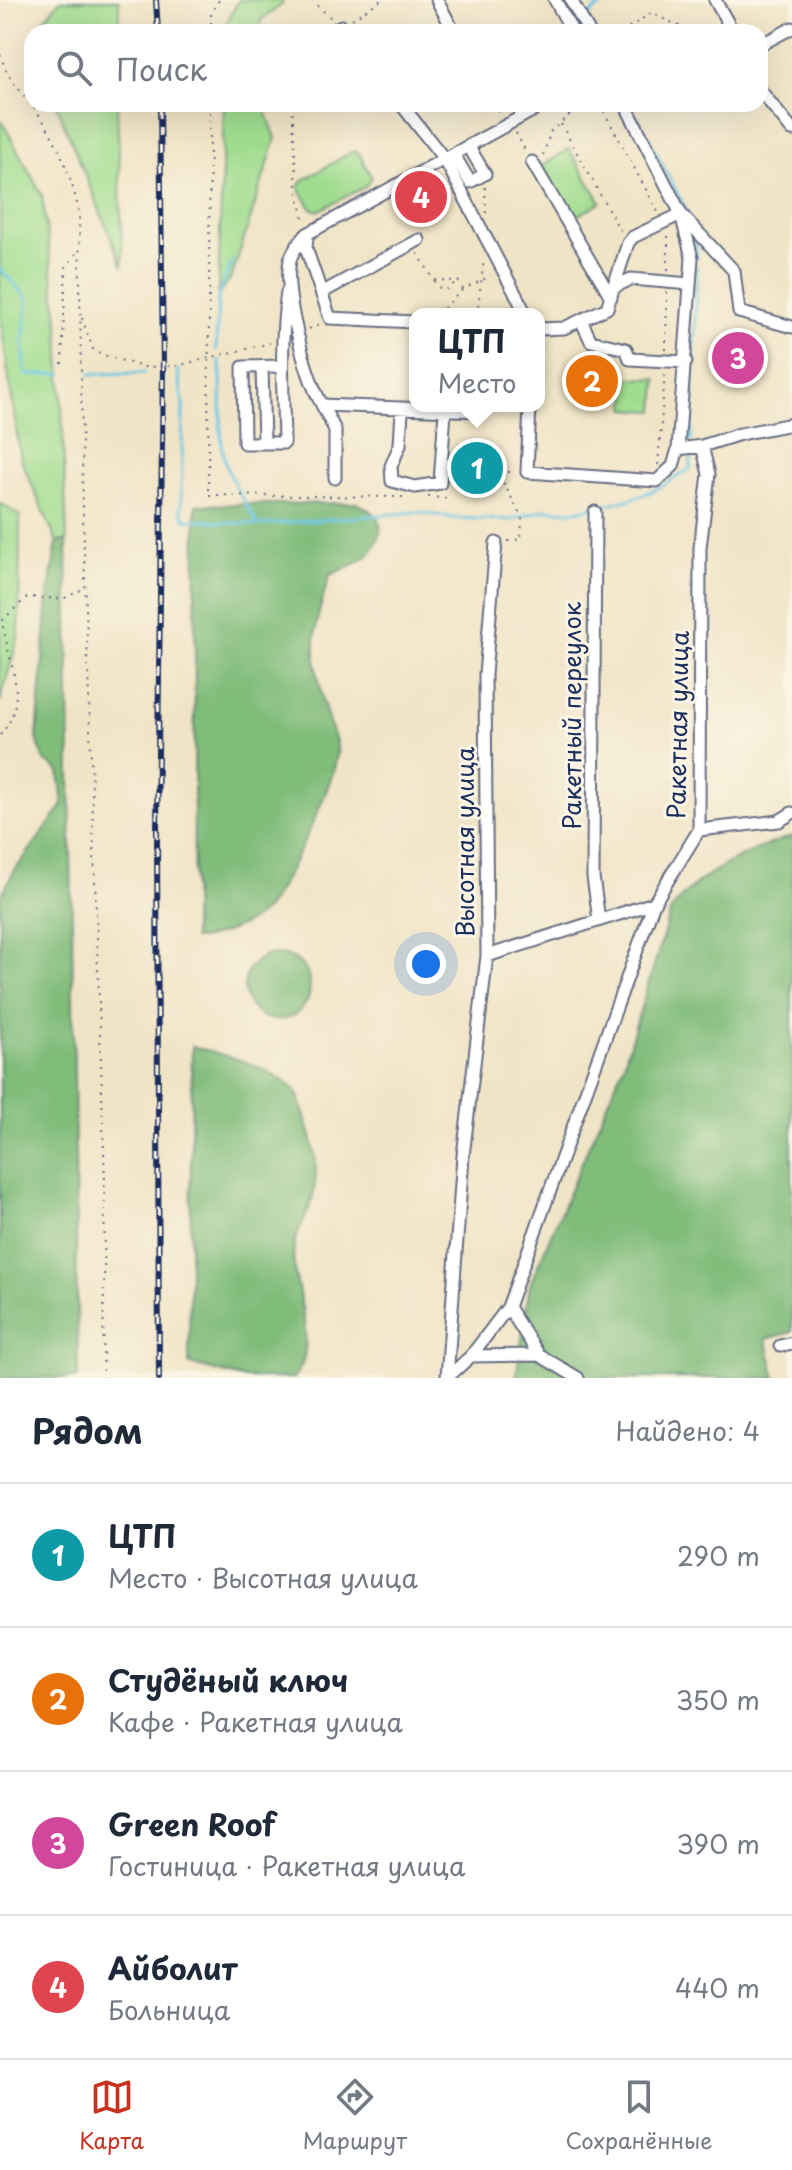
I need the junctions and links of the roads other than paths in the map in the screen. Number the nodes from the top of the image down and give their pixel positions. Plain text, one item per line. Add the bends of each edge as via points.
1 (437, 0) edge
2 (555, 0) edge
3 (715, 0) edge
4 (574, 1) edge
5 (450, 24) edge
6 (568, 24) edge
7 (585, 24) edge
8 (728, 24) edge
9 (792, 28) edge
10 (768, 41) edge
11 (768, 100) edge
12 (408, 112) edge
13 (528, 112) edge
14 (629, 112) edge
15 (792, 130) edge
16 (469, 147) junction
17 (450, 157) junction
18 (536, 163) road end
19 (681, 214) junction
20 (307, 234) junction
21 (416, 242) road end
22 (288, 284) junction
23 (690, 284) junction
24 (323, 292) junction
25 (612, 292) junction
26 (523, 308) edge
27 (581, 320) junction
28 (409, 322) edge
29 (792, 327) edge
30 (545, 329) edge
31 (686, 362) junction
32 (282, 366) junction
33 (262, 367) junction
34 (322, 405) junction
35 (402, 410) junction
36 (409, 410) edge
37 (445, 412) edge
38 (530, 412) edge
39 (792, 424) edge
40 (264, 443) junction
41 (702, 446) junction
42 (678, 449) junction
43 (335, 478) dead end
44 (595, 512) dead end
45 (496, 543) road end
46 (792, 813) edge
47 (699, 830) junction
48 (654, 903) junction
49 (599, 920) junction
50 (487, 956) junction
51 (508, 1307) junction
52 (539, 1355) junction
53 (471, 1356) junction
54 (448, 1377) edge
55 (578, 1378) edge

1 - 5 street
2 - 6 street
3 - 8 street
4 - 7 street
9 - 10 street
11 - 15 street
12 - 17 street
13 - 16 street
14 - 19 street
16 - 17 street
16 - 17 street via 485,174 478,178 470,182
17 - 20 street
17 - 26 street
18 - 25 street
19 - 23 street via 692,258
19 - 25 street via 633,237
19 - 29 street via 734,271 739,312
20 - 22 street via 290,260
20 - 24 street via 306,248
21 - 24 street
22 - 32 street
22 - 34 street
23 - 25 street via 631,279
23 - 31 street
24 - 28 street via 330,318
25 - 27 street via 607,308
27 - 30 street
27 - 31 street via 591,341 616,344 630,359
31 - 42 street
32 - 33 street
32 - 40 street via 284,443
33 - 40 street
33 - 40 street via 243,367 244,443
34 - 35 street
34 - 43 street via 335,430
35 - 36 street
35 - 37 street via 392,481 415,487 440,483
38 - 42 street via 527,472 657,481 673,466
39 - 41 street
41 - 42 street
41 - 47 street, Ракетная улица via 709,474 700,548
44 - 49 street, Ракетный переулок via 592,861
45 - 50 street, Высотная улица via 485,675
46 - 47 street via 779,821
47 - 48 street, Ракетная улица
48 - 49 street
48 - 51 street, Ракетная улица
49 - 50 street
50 - 54 street, Высотная улица via 454,1259
51 - 52 street
51 - 53 street, Ракетная улица
52 - 53 street
52 - 55 street
53 - 54 street, Ракетная улица

